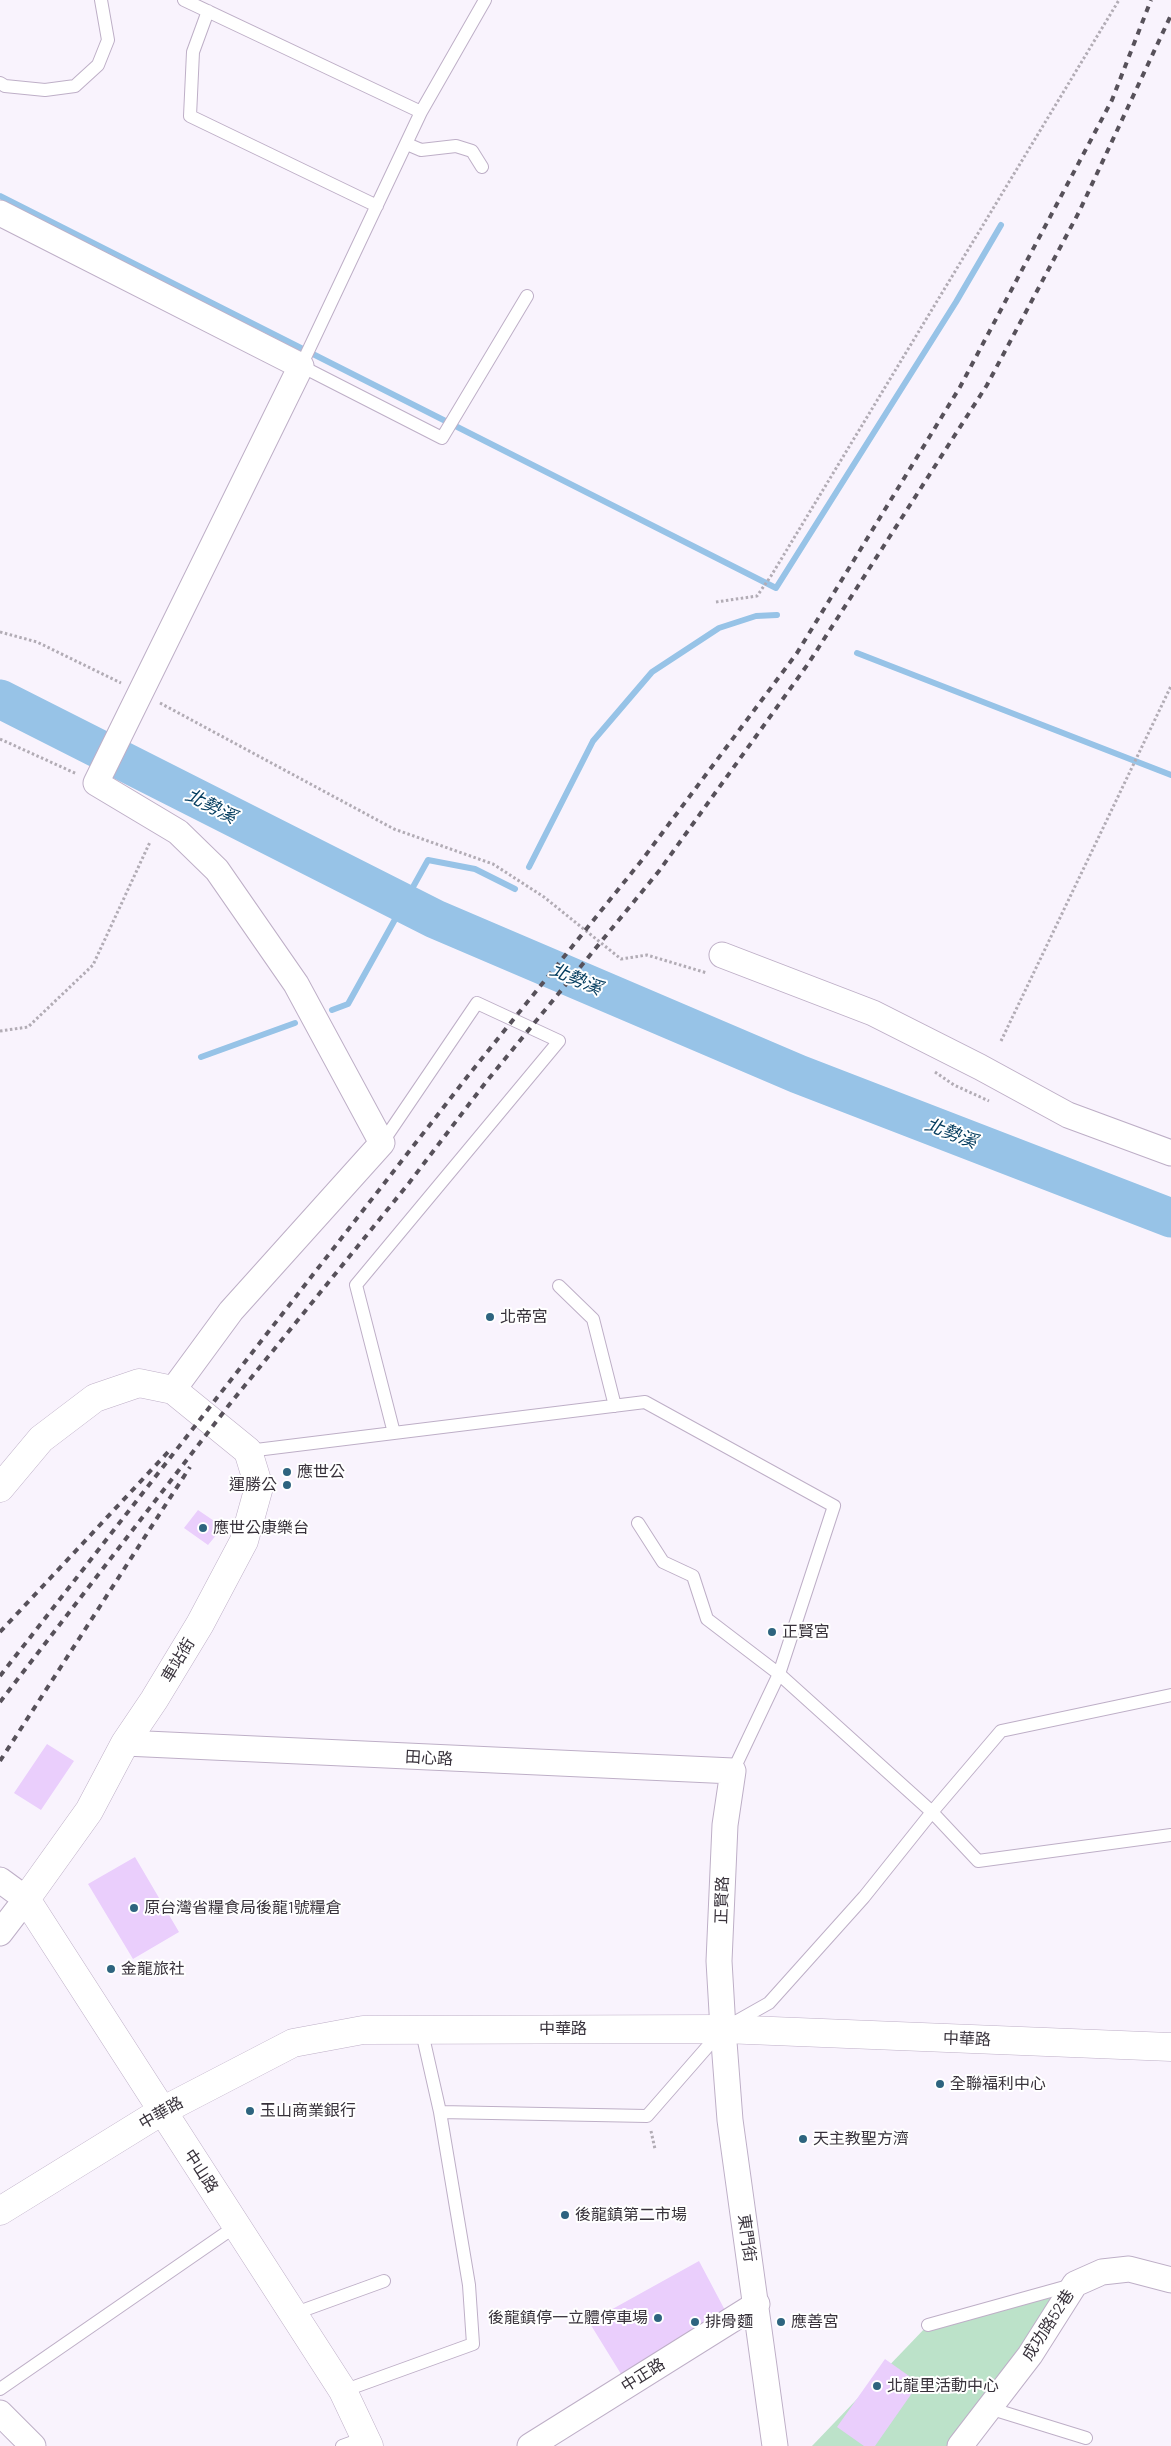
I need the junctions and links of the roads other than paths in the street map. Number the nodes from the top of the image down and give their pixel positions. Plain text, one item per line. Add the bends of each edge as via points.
1 (101, 0) edge
2 (184, 0) edge
3 (485, 0) edge
4 (208, 12) junction
5 (0, 83) edge
6 (421, 112) junction
7 (407, 144) junction
8 (482, 167) dead end
9 (377, 206) junction
10 (0, 213) edge
11 (527, 296) dead end
12 (302, 363) junction
13 (717, 965) road end
14 (382, 1143) junction
15 (1171, 1154) edge
16 (559, 1286) dead end
17 (173, 1390) junction
18 (615, 1406) junction
19 (394, 1433) junction
20 (248, 1451) junction
21 (0, 1488) edge
22 (638, 1523) dead end
23 (779, 1674) junction
24 (1171, 1695) edge
25 (125, 1743) junction
26 (733, 1771) junction
27 (932, 1812) junction
28 (1171, 1835) edge
29 (0, 1880) edge
30 (26, 1899) junction
31 (0, 1933) edge
32 (421, 2028) junction
33 (723, 2029) junction
34 (1171, 2047) edge
35 (162, 2111) junction
36 (440, 2112) junction
37 (0, 2211) edge
38 (236, 2226) junction
39 (1171, 2280) edge
40 (384, 2281) dead end
41 (1075, 2284) junction
42 (757, 2304) junction
43 (292, 2314) junction
44 (928, 2325) dead end
45 (0, 2389) edge
46 (343, 2392) junction
47 (989, 2408) junction
48 (0, 2412) edge
49 (1086, 2438) dead end
50 (359, 2443) edge
51 (33, 2446) edge
52 (530, 2446) edge
53 (775, 2446) edge
54 (960, 2446) edge

1 - 5 lane via 108,40 98,65 75,86 46,90
2 - 4 lane
3 - 6 lane
4 - 6 lane
4 - 9 lane via 193,52 190,116
6 - 7 lane
7 - 8 lane via 421,150 456,146 472,150
7 - 9 lane
9 - 12 lane
10 - 12 street
11 - 12 lane via 442,438
12 - 14 street via 96,783 178,832 216,870 296,984
13 - 15 street via 873,1014 1068,1115
14 - 17 street via 231,1310
14 - 19 lane via 477,1003 559,1041 356,1285
16 - 18 lane via 593,1319
17 - 20 street
17 - 21 street via 139,1384 95,1398 41,1439
18 - 19 lane
18 - 23 lane via 645,1402 834,1506
19 - 20 lane
20 - 25 street, 車站街 via 259,1487 244,1540 200,1624
22 - 23 lane via 663,1562 693,1576 707,1619
23 - 26 lane
23 - 27 lane
24 - 27 lane via 1001,1731
25 - 26 street, 田心路
25 - 30 street, 車站街 via 89,1811
26 - 33 street, 正賢路 via 725,1825 719,1961
27 - 28 lane via 978,1861
27 - 33 lane via 864,1897 769,2004
29 - 30 street
30 - 31 street, 車站街
30 - 35 street, 中山路
32 - 33 street, 中華路
32 - 35 street, 中華路 via 363,2030 293,2043
32 - 36 lane
33 - 34 street, 中華路
33 - 36 lane via 647,2116
33 - 42 street, 東門街 via 730,2120
35 - 37 street, 中華路
35 - 38 street, 中山路
36 - 46 lane via 469,2285 473,2344
38 - 43 street, 中山路
38 - 45 lane
39 - 41 street, 成功路52巷 via 1129,2269 1102,2272
40 - 43 lane
41 - 44 lane
41 - 47 street, 成功路52巷 via 1030,2355
42 - 52 street, 中正路
42 - 53 street, 東門街
43 - 46 street, 中山路
46 - 50 street, 中山路
47 - 49 lane
47 - 54 street, 成功路52巷
48 - 51 street

